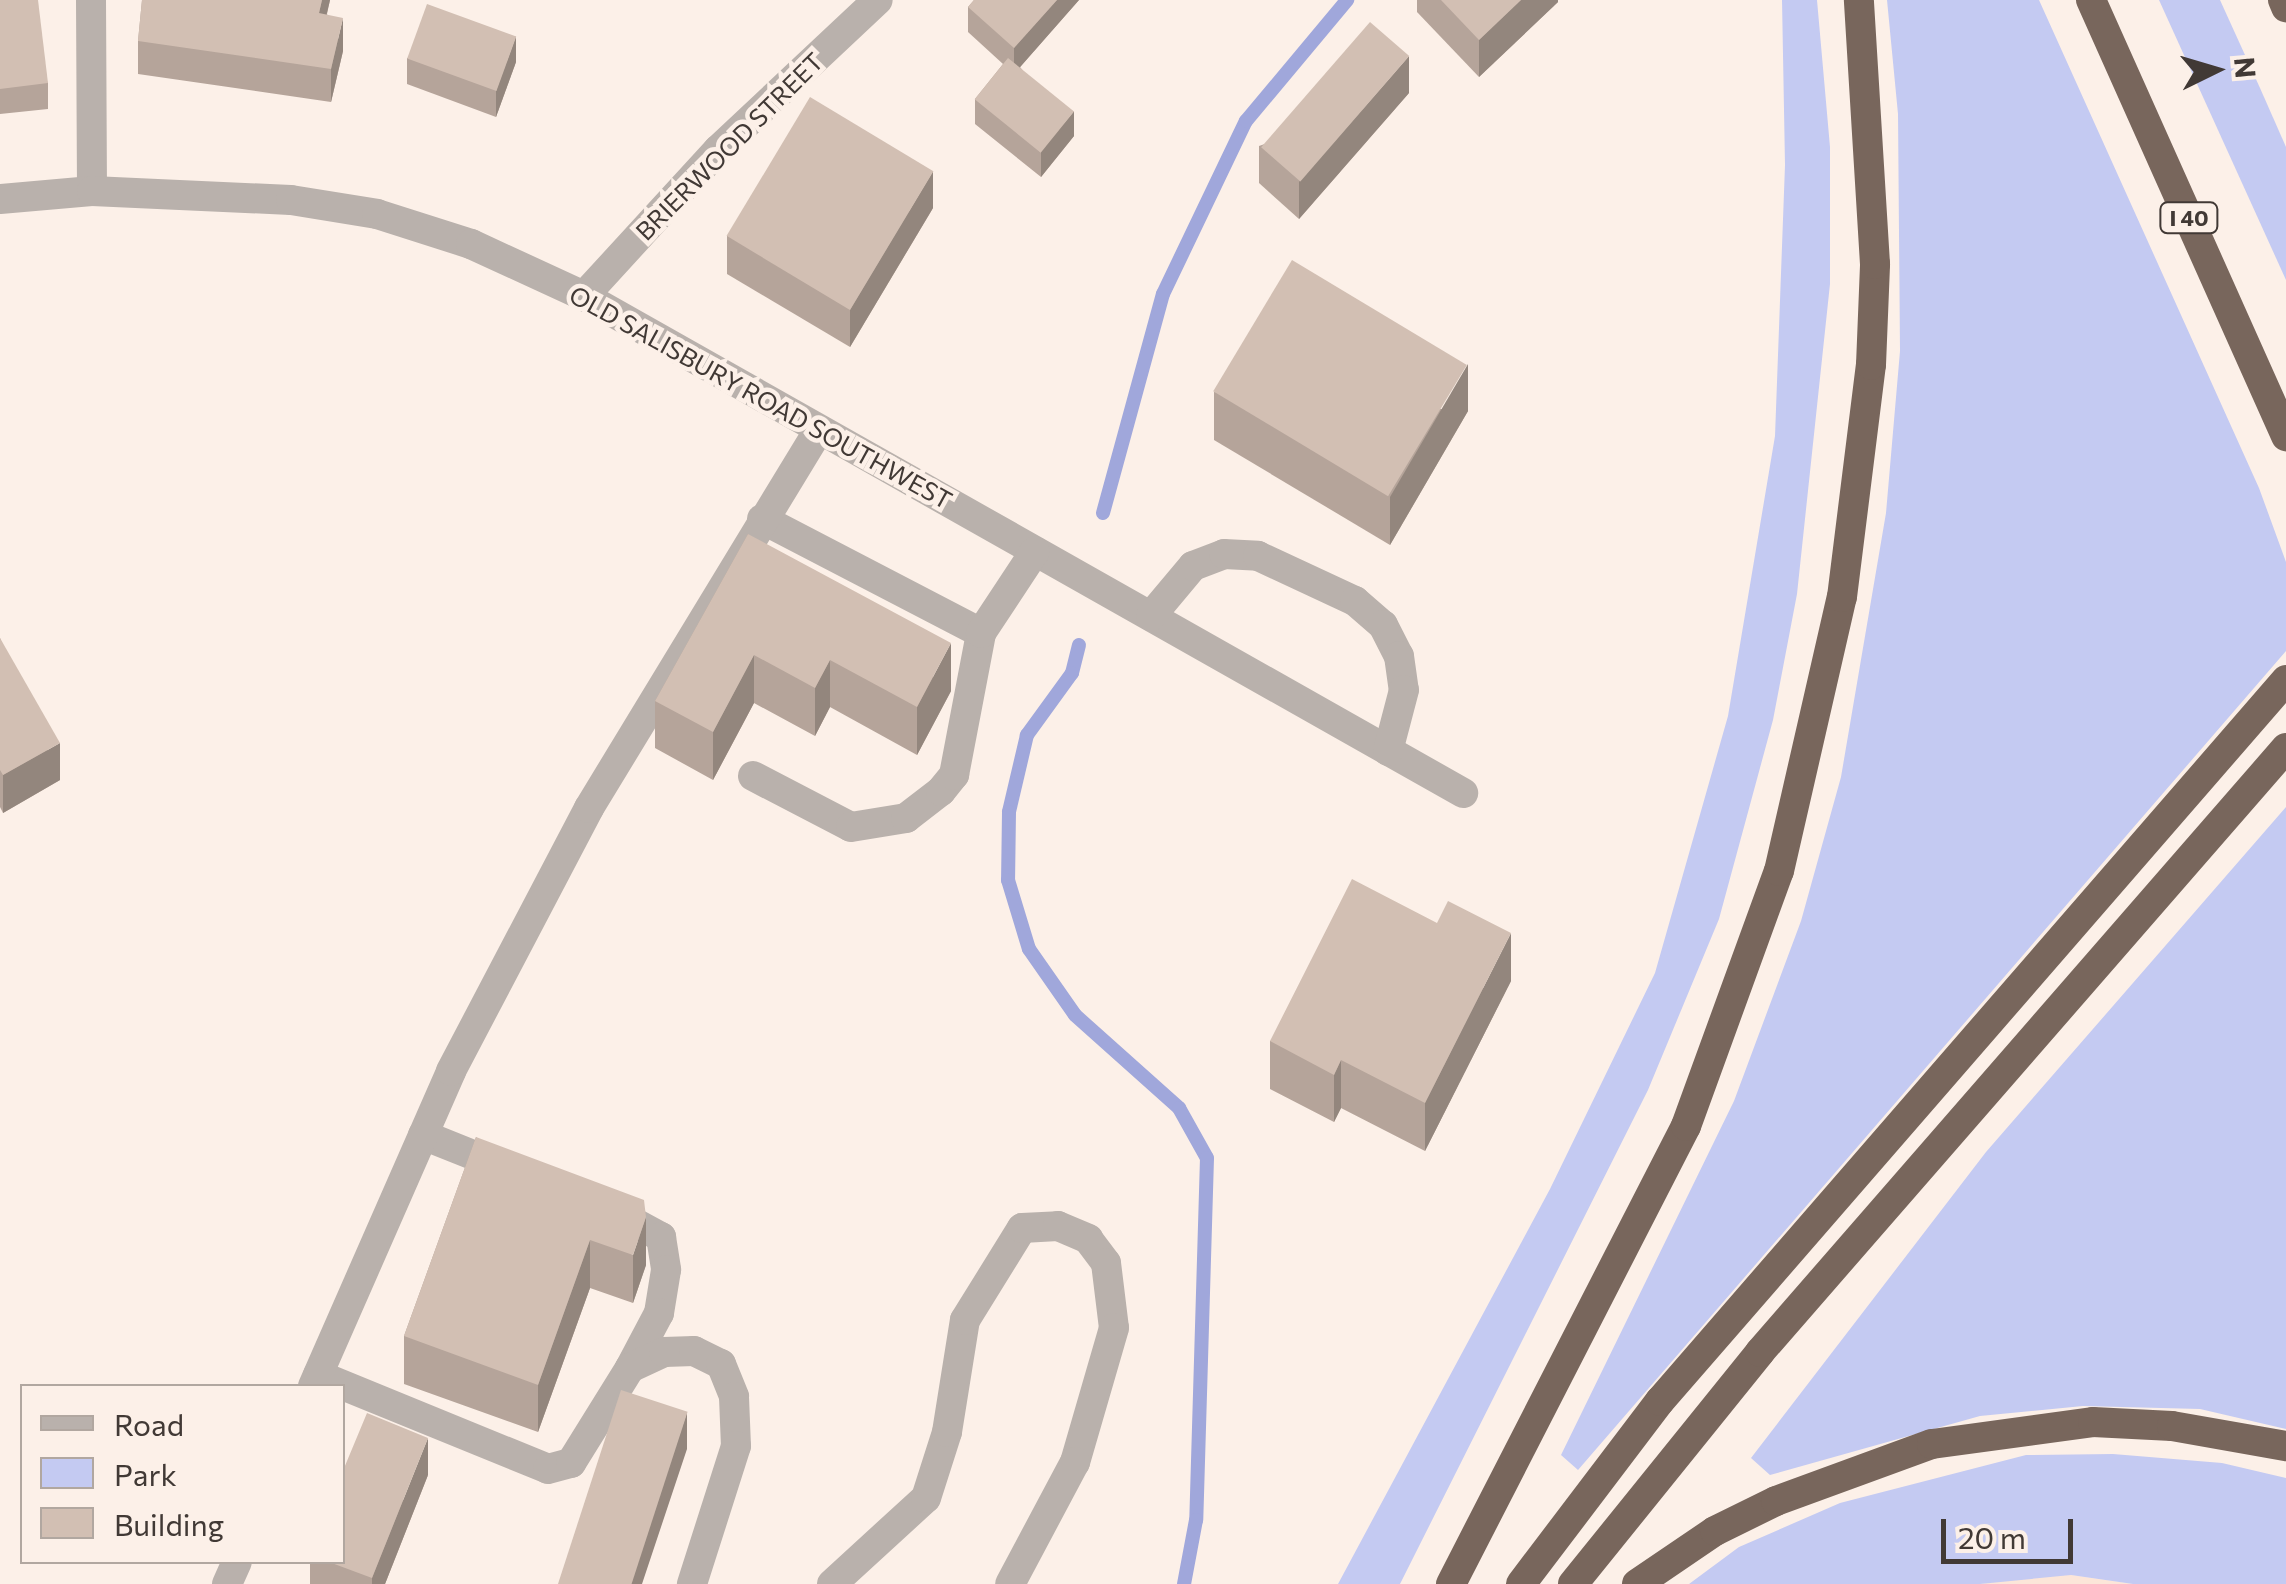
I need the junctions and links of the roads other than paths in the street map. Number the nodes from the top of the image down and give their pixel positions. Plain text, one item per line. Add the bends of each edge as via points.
1 (91, 0) edge
2 (878, 0) edge
3 (1859, 0) edge
4 (2091, 0) edge
5 (2282, 0) edge
6 (2286, 7) edge
7 (92, 191) junction
8 (0, 199) edge
9 (584, 296) junction
10 (819, 429) junction
11 (2286, 436) edge
12 (762, 519) junction
13 (1036, 551) junction
14 (1150, 616) junction
15 (981, 633) junction
16 (2286, 680) edge
17 (2286, 748) edge
18 (1388, 751) junction
19 (752, 776) dead end
20 (1464, 793) dead end
21 (423, 1135) junction
22 (539, 1181) edge
23 (589, 1201) edge
24 (630, 1368) junction
25 (316, 1380) edge
26 (345, 1391) edge
27 (2286, 1446) edge
28 (842, 1582) edge
29 (692, 1584) edge
30 (1010, 1584) edge
31 (1451, 1584) edge
32 (1521, 1584) edge
33 (1574, 1584) edge
34 (1637, 1584) edge

1 - 7 street
2 - 9 street, BRIERWOOD STREET via 718,150
3 - 31 highway via 1875,264 1871,366 1842,598 1802,782 1779,871 1686,1126
4 - 11 highway, I 40
5 - 6 highway
7 - 8 street, OLD SALISBURY ROAD SOUTHWEST
7 - 9 street, OLD SALISBURY ROAD SOUTHWEST via 272,198 377,214 471,244
9 - 10 street, OLD SALISBURY ROAD SOUTHWEST
10 - 12 street
10 - 13 street, OLD SALISBURY ROAD SOUTHWEST
12 - 15 street
12 - 21 street via 590,808
13 - 14 street, OLD SALISBURY ROAD SOUTHWEST
13 - 15 street
14 - 18 street, OLD SALISBURY ROAD SOUTHWEST
14 - 18 street via 1193,566 1224,554 1258,556 1355,601 1382,624 1399,656 1404,690
15 - 19 street via 954,775 906,818 851,826
16 - 32 highway via 1660,1402
17 - 33 highway via 1760,1352
18 - 20 street, OLD SALISBURY ROAD SOUTHWEST
21 - 22 street
21 - 25 street
23 - 24 street via 661,1237 666,1270 658,1312
24 - 26 street via 571,1463 548,1469
24 - 29 street via 664,1352 694,1351 721,1364 734,1396 731,1465
27 - 34 highway via 2172,1426 2093,1422 1932,1444 1776,1501 1715,1531
28 - 30 street via 926,1498 947,1432 966,1320 1000,1256 1022,1228 1058,1226 1088,1239 1106,1263 1114,1328 1075,1462

